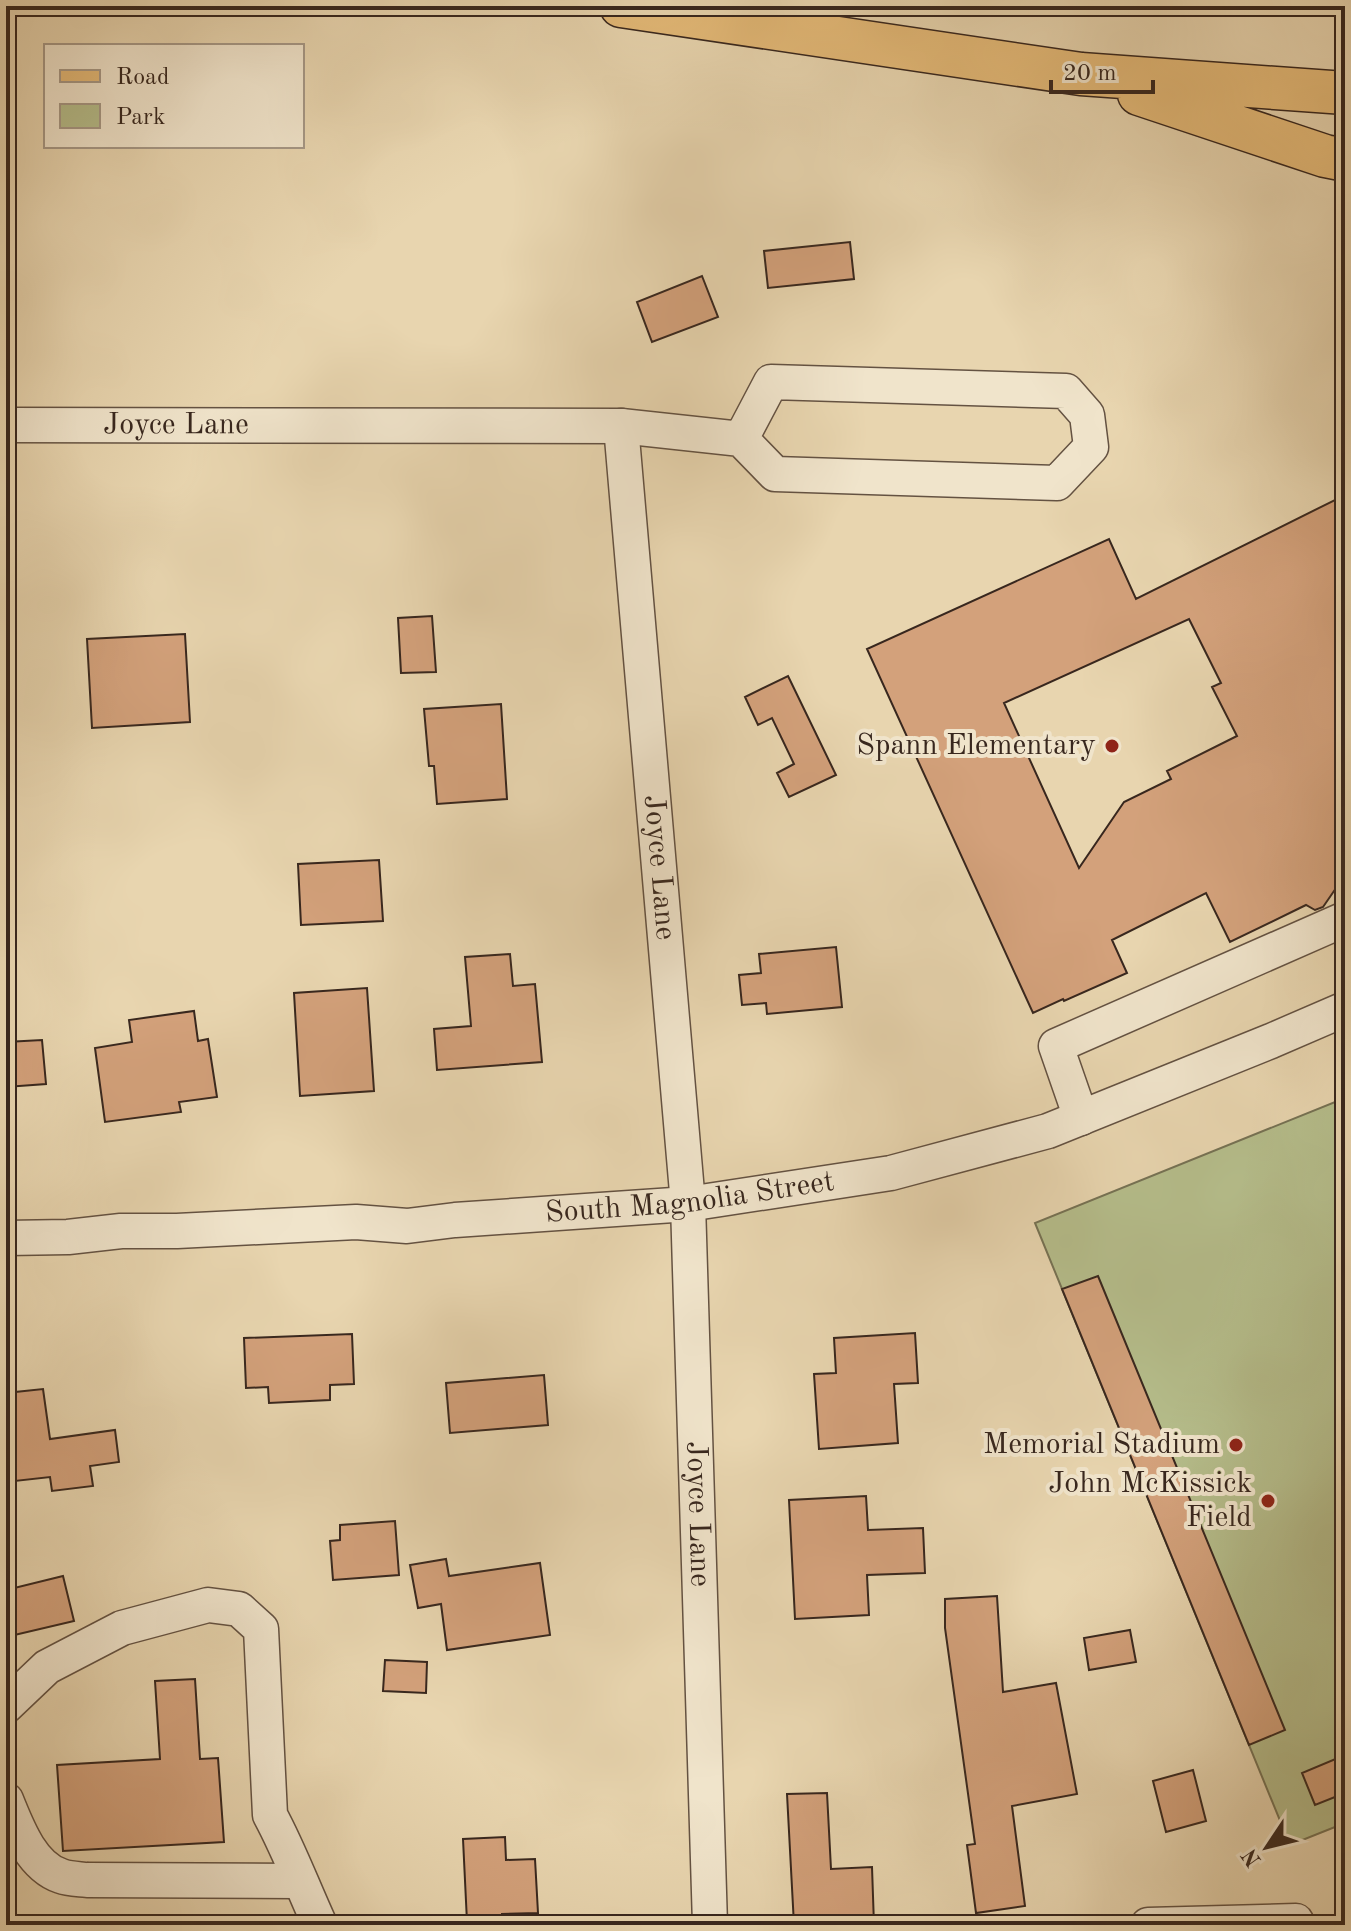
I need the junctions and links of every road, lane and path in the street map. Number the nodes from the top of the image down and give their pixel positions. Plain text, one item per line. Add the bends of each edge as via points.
1 (621, 6) edge
2 (1081, 74) junction
3 (1345, 93) edge
4 (1345, 160) edge
5 (6, 425) edge
6 (621, 426) junction
7 (741, 439) junction
8 (1345, 919) edge
9 (1345, 1009) edge
10 (1081, 1118) junction
11 (688, 1204) junction
12 (6, 1238) edge
13 (6, 1706) edge
14 (6, 1800) edge
15 (299, 1881) junction
16 (320, 1925) edge
17 (710, 1925) edge
18 (1148, 1925) edge
19 (1298, 1925) edge

1 - 2 main road
2 - 3 main road
2 - 4 main road
5 - 6 street, Joyce Lane
6 - 7 street
6 - 11 street, Joyce Lane
7 - 7 street via 775,474 1057,483 1091,447 1087,415 1066,391 771,382
8 - 10 street via 1056,1046
9 - 10 street, South Magnolia Street
10 - 11 street, South Magnolia Street via 891,1173
11 - 12 street, South Magnolia Street via 407,1226 356,1222
11 - 17 street, Joyce Lane
13 - 15 street via 47,1667 122,1628 208,1605 239,1609 261,1629 270,1815
14 - 15 street via 26,1843 60,1876
15 - 16 street
18 - 19 street

